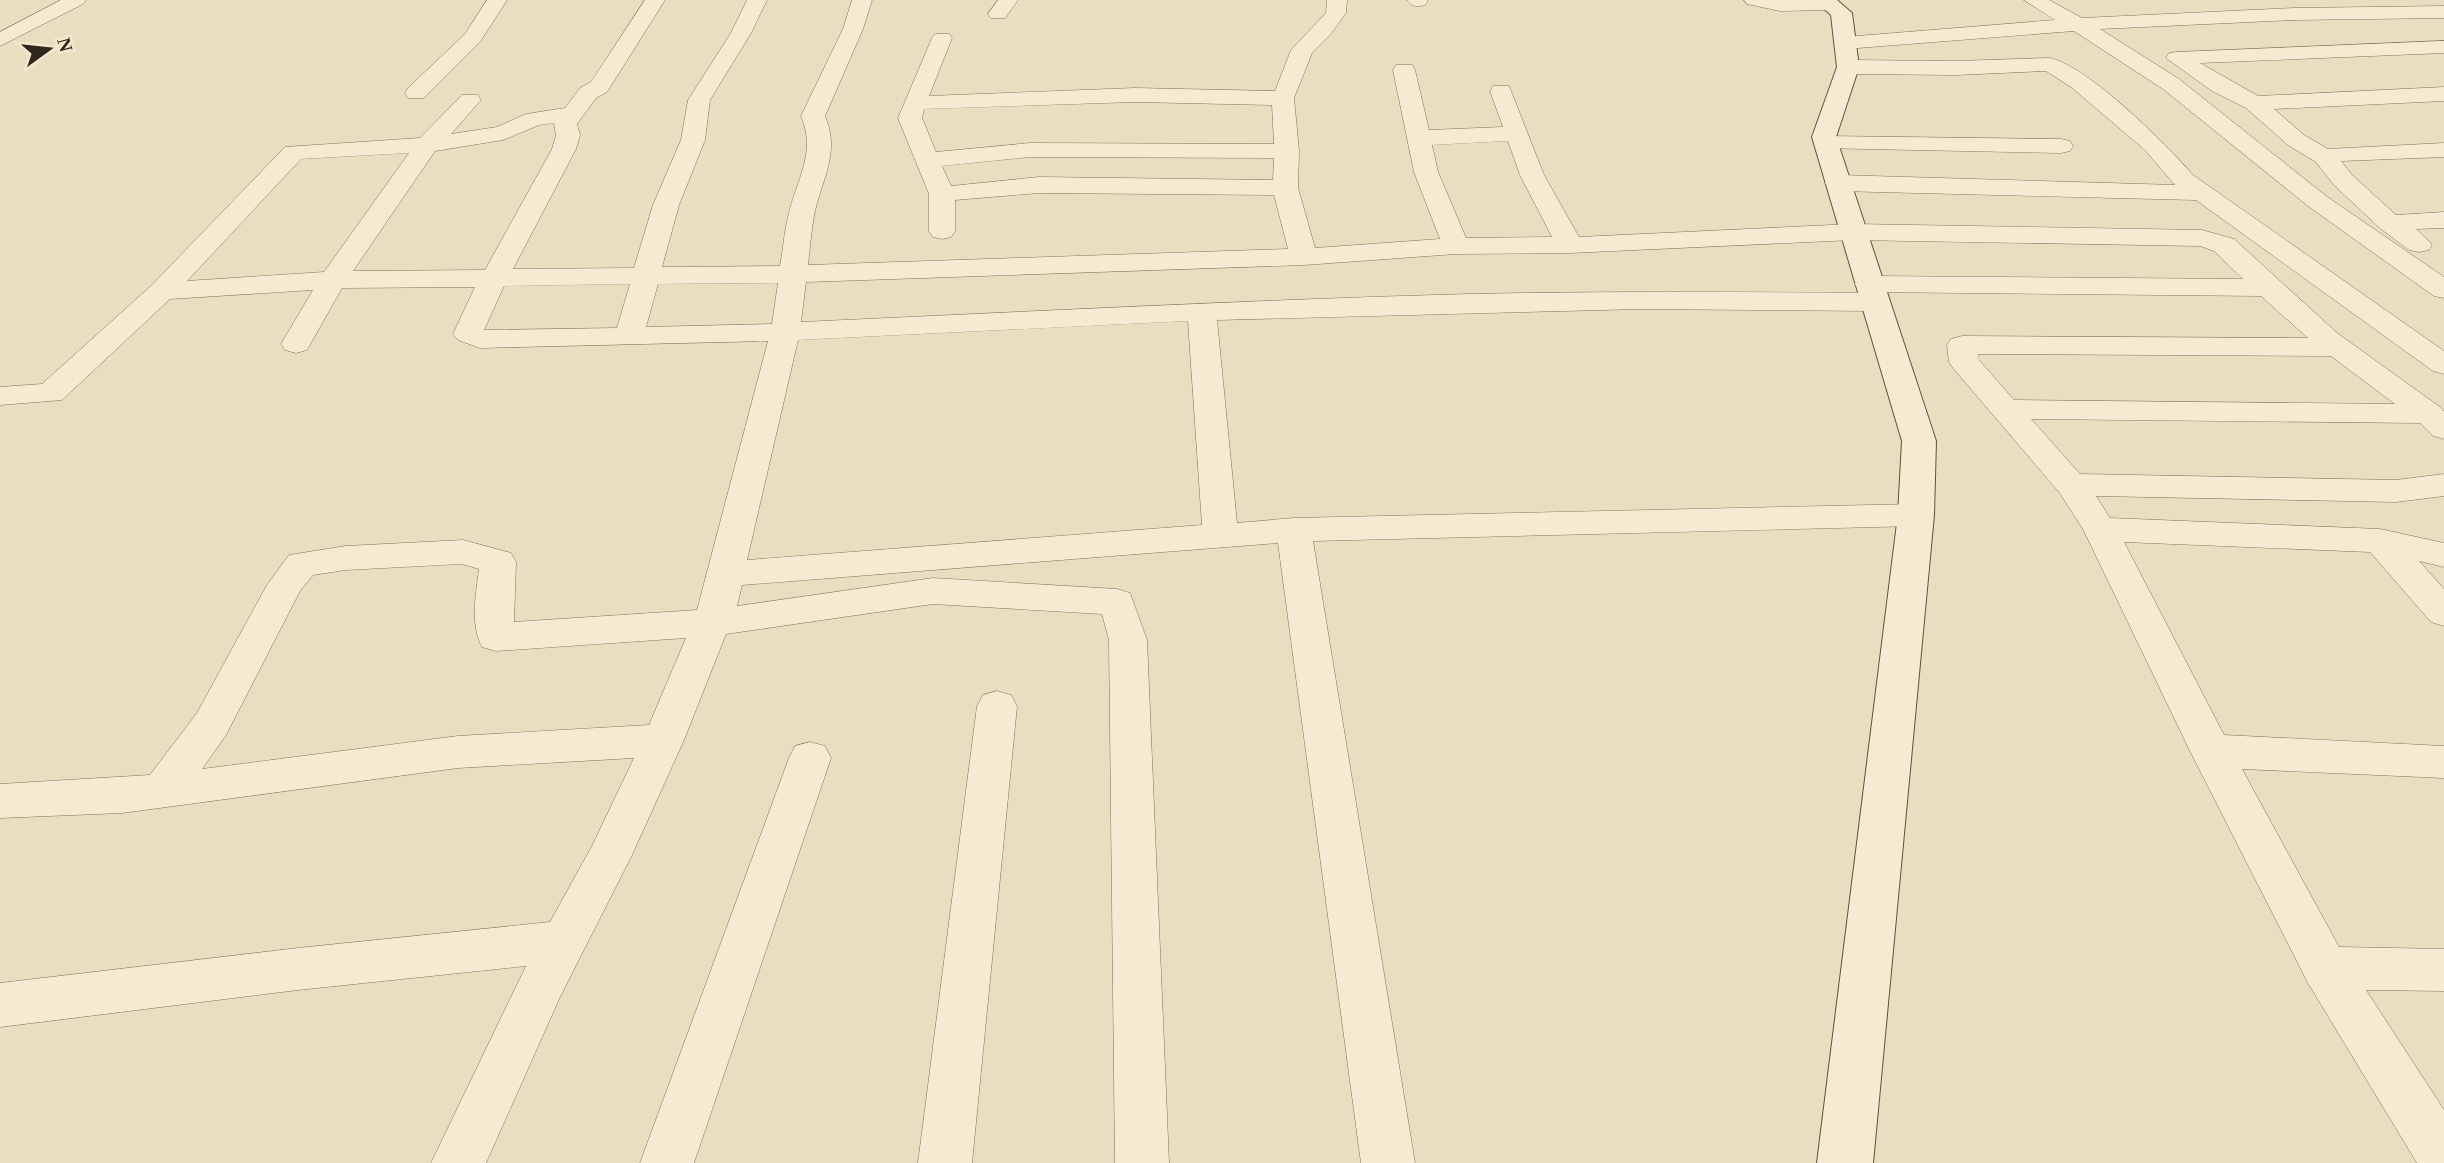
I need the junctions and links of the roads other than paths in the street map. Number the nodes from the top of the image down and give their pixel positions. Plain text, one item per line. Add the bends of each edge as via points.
1 (76, 0) edge
2 (497, 0) edge
3 (655, 0) edge
4 (757, 0) edge
5 (862, 0) edge
6 (1337, 0) edge
7 (1754, 0) edge
8 (2034, 0) edge
9 (1826, 2) edge
10 (2444, 12) edge
11 (2078, 24) junction
12 (942, 38) dead end
13 (0, 40) edge
14 (2444, 47) edge
15 (1846, 55) junction
16 (1404, 70) dead end
17 (1501, 91) dead end
18 (416, 93) dead end
19 (2444, 94) edge
20 (1283, 98) junction
21 (470, 100) dead end
22 (915, 103) junction
23 (2253, 103) junction
24 (571, 114) junction
25 (1516, 134) junction
26 (1418, 138) junction
27 (1826, 143) junction
28 (427, 145) junction
29 (2061, 146) dead end
30 (2444, 150) edge
31 (1287, 151) junction
32 (2325, 157) junction
33 (926, 160) junction
34 (1838, 183) junction
35 (1285, 188) junction
36 (2202, 192) junction
37 (942, 194) junction
38 (2444, 220) edge
39 (2390, 223) junction
40 (942, 231) dead end
41 (1853, 232) junction
42 (1570, 245) junction
43 (1456, 246) junction
44 (1304, 257) junction
45 (2444, 262) edge
46 (792, 274) junction
47 (647, 275) junction
48 (494, 278) junction
49 (334, 280) junction
50 (2268, 288) junction
51 (2444, 290) edge
52 (162, 291) junction
53 (1872, 293) junction
54 (1202, 312) junction
55 (785, 332) junction
56 (629, 336) junction
57 (296, 344) dead end
58 (2339, 347) junction
59 (2444, 365) edge
60 (0, 396) edge
61 (2006, 410) junction
62 (2436, 421) edge
63 (2071, 485) junction
64 (2444, 485) edge
65 (1916, 515) junction
66 (2100, 528) junction
67 (1294, 530) junction
68 (1220, 535) junction
69 (2380, 541) junction
70 (2444, 555) edge
71 (727, 574) junction
72 (2444, 613) edge
73 (712, 623) junction
74 (998, 706) dead end
75 (663, 740) junction
76 (2211, 751) junction
77 (810, 758) dead end
78 (2444, 762) edge
79 (163, 790) junction
80 (0, 801) edge
81 (565, 941) junction
82 (2325, 968) junction
83 (2444, 970) edge
84 (0, 1005) edge
85 (2444, 1158) edge
86 (458, 1163) edge
87 (667, 1163) edge
88 (945, 1163) edge
89 (1142, 1163) edge
90 (1388, 1163) edge
91 (1845, 1163) edge

1 - 13 street
2 - 18 street via 473,38
3 - 24 street via 599,87
4 - 47 street via 699,100 693,140 666,205
5 - 46 street via 813,116 821,134 818,158 801,216
6 - 20 street via 1336,13 1302,50
7 - 9 street via 1780,5
8 - 11 street
9 - 15 street via 1842,13
10 - 11 street via 2299,12
11 - 15 street
11 - 51 street via 2171,84 2317,201
12 - 22 street
14 - 23 street via 2177,58
15 - 27 street
15 - 36 street via 1956,68 2050,64 2080,82
16 - 26 street
17 - 25 street
19 - 23 street
20 - 22 street via 1135,94
20 - 31 street
21 - 28 street
22 - 33 street via 910,118
23 - 32 street via 2296,140
24 - 28 street
24 - 48 street via 565,124 564,149
25 - 26 street
25 - 42 street
26 - 43 street
27 - 29 street
27 - 34 street
28 - 49 street
28 - 52 street via 294,152
30 - 32 street
31 - 33 street via 1030,150
31 - 35 street
32 - 39 street
33 - 37 street
34 - 36 street
34 - 41 street
35 - 37 street via 1039,185
35 - 44 street
36 - 59 street
37 - 40 street
38 - 39 street
39 - 45 street
41 - 42 street
41 - 50 street via 2202,238 2224,245
41 - 53 street
42 - 43 street
43 - 44 street
44 - 46 street
46 - 47 street
46 - 55 street
47 - 48 street
47 - 56 street
48 - 49 street
48 - 56 street via 468,334 480,340
49 - 52 street
49 - 57 street
50 - 53 street
50 - 58 street
52 - 60 street via 51,393
53 - 54 street
53 - 65 street via 1919,441
54 - 55 street
54 - 68 street
55 - 56 street
55 - 71 street
58 - 61 street via 1962,345 1964,362
58 - 62 street
61 - 62 street
61 - 63 street
63 - 64 street via 2396,491
63 - 66 street
65 - 67 street
65 - 91 street
66 - 69 street
66 - 76 street
67 - 68 street
67 - 90 street
68 - 71 street
69 - 70 street
69 - 72 street
71 - 73 street
73 - 75 street
73 - 79 street via 496,637 498,562 463,552 302,564 285,585 212,724
73 - 89 street via 933,591 1117,602 1128,640
74 - 88 street
75 - 79 street via 458,752
75 - 81 street
76 - 78 street
76 - 82 street
77 - 87 street
79 - 80 street
81 - 84 street
81 - 86 street
82 - 83 street
82 - 85 street

